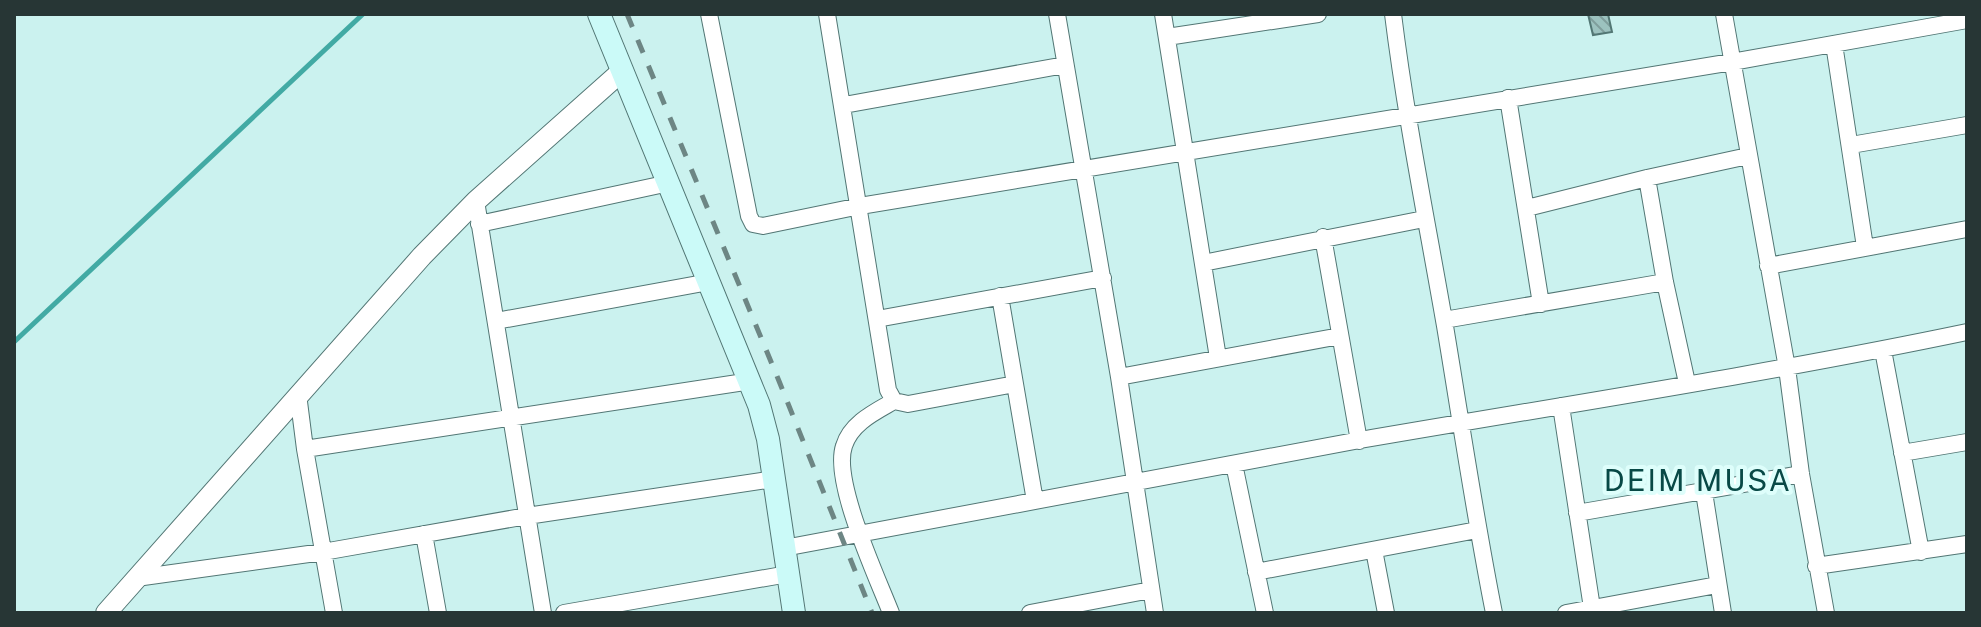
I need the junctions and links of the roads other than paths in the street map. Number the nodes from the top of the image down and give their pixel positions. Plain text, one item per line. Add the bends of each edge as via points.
1 (599, 14) edge
2 (709, 14) edge
3 (827, 14) edge
4 (1057, 14) edge
5 (1163, 14) edge
6 (1318, 14) edge
7 (1393, 14) edge
8 (1724, 14) edge
9 (1967, 20) edge
10 (1167, 37) junction
11 (1834, 44) junction
12 (1732, 62) junction
13 (1065, 65) junction
14 (622, 71) junction
15 (1508, 98) junction
16 (844, 105) junction
17 (1406, 114) junction
18 (1967, 125) edge
19 (1851, 145) junction
20 (1184, 153) junction
21 (1748, 156) junction
22 (1084, 170) junction
23 (1647, 178) junction
24 (669, 183) junction
25 (476, 201) junction
26 (860, 206) junction
27 (1527, 208) junction
28 (1424, 219) junction
29 (479, 224) junction
30 (1967, 229) edge
31 (1323, 237) junction
32 (1865, 247) junction
33 (1203, 263) junction
34 (1768, 266) junction
35 (1103, 278) junction
36 (709, 282) junction
37 (1665, 282) junction
38 (1000, 296) junction
39 (1541, 304) junction
40 (877, 319) junction
41 (1444, 320) junction
42 (496, 321) junction
43 (1967, 332) edge
44 (1340, 336) junction
45 (1883, 350) junction
46 (1218, 358) junction
47 (1787, 368) junction
48 (1119, 377) junction
49 (751, 381) junction
50 (1687, 383) junction
51 (1015, 384) junction
52 (298, 394) junction
53 (894, 401) junction
54 (1561, 406) junction
55 (510, 418) junction
56 (1461, 423) junction
57 (1359, 441) junction
58 (1967, 442) edge
59 (305, 449) junction
60 (1902, 453) junction
61 (1234, 464) junction
62 (1801, 474) junction
63 (774, 479) junction
64 (1136, 482) junction
65 (1704, 492) junction
66 (1035, 501) junction
67 (1577, 513) junction
68 (527, 516) junction
69 (1477, 530) junction
70 (424, 534) junction
71 (860, 534) junction
72 (1967, 544) edge
73 (784, 548) junction
74 (1374, 550) junction
75 (323, 552) junction
76 (1921, 552) junction
77 (1816, 566) junction
78 (1256, 572) junction
79 (788, 574) junction
80 (136, 578) junction
81 (1717, 585) junction
82 (1151, 590) junction
83 (1592, 608) junction
84 (1053, 611) edge
85 (106, 613) edge
86 (334, 613) edge
87 (438, 613) edge
88 (543, 613) edge
89 (564, 613) edge
90 (794, 613) edge
91 (891, 613) edge
92 (1030, 613) edge
93 (1155, 613) edge
94 (1265, 613) edge
95 (1386, 613) edge
96 (1494, 613) edge
97 (1566, 613) edge
98 (1723, 613) edge
99 (1826, 613) edge

1 - 14 main road
2 - 26 street via 753,224
3 - 16 street
4 - 13 street
5 - 10 street
6 - 10 street
7 - 17 street
8 - 12 street
9 - 11 street
10 - 20 street
11 - 12 street
11 - 19 street
12 - 15 street
12 - 21 street
13 - 16 street
13 - 22 street
14 - 24 main road
14 - 25 street
15 - 17 street
15 - 27 street
16 - 26 street
17 - 20 street
17 - 28 street
18 - 19 street
19 - 32 street
20 - 22 street
20 - 33 street
21 - 23 street
21 - 34 street
22 - 26 street
22 - 35 street
23 - 27 street
23 - 37 street
24 - 29 street
24 - 36 main road
25 - 29 street
25 - 52 street
26 - 40 street
27 - 39 street
28 - 31 street
28 - 41 street
29 - 42 street
30 - 32 street
31 - 33 street
31 - 44 street
32 - 34 street
33 - 46 street
34 - 47 street
35 - 38 street
35 - 48 street
36 - 42 street
36 - 49 main road
37 - 39 street
37 - 50 street
38 - 40 street
38 - 51 street
39 - 41 street
40 - 53 street
41 - 56 street
42 - 55 street
43 - 45 street
44 - 46 street
44 - 57 street
45 - 47 street
45 - 60 street
46 - 48 street
47 - 50 street
47 - 62 street
48 - 64 street
49 - 55 street
49 - 63 main road
50 - 54 street
51 - 53 street via 908,404
51 - 66 street
52 - 59 street
52 - 80 street
53 - 71 street via 862,419 844,445 842,473
54 - 56 street
54 - 67 street
55 - 59 street
55 - 68 street
56 - 57 street
56 - 69 street
57 - 61 street
58 - 60 street
59 - 75 street
60 - 76 street
61 - 64 street
61 - 78 street
62 - 65 street
62 - 77 street
63 - 68 street
63 - 73 main road
64 - 66 street
64 - 82 street
65 - 67 street
65 - 81 street
66 - 71 street
67 - 83 street
68 - 70 street
68 - 88 street
69 - 74 street
69 - 96 street
70 - 75 street
70 - 87 street
71 - 73 street
71 - 91 street
72 - 76 street
73 - 79 main road
74 - 78 street
74 - 95 street
75 - 80 street
75 - 86 street
76 - 77 street
77 - 99 street
78 - 94 street
79 - 89 street
79 - 90 main road
80 - 85 street
81 - 83 street
81 - 98 street
82 - 84 street
82 - 93 street
83 - 97 street
84 - 92 street

